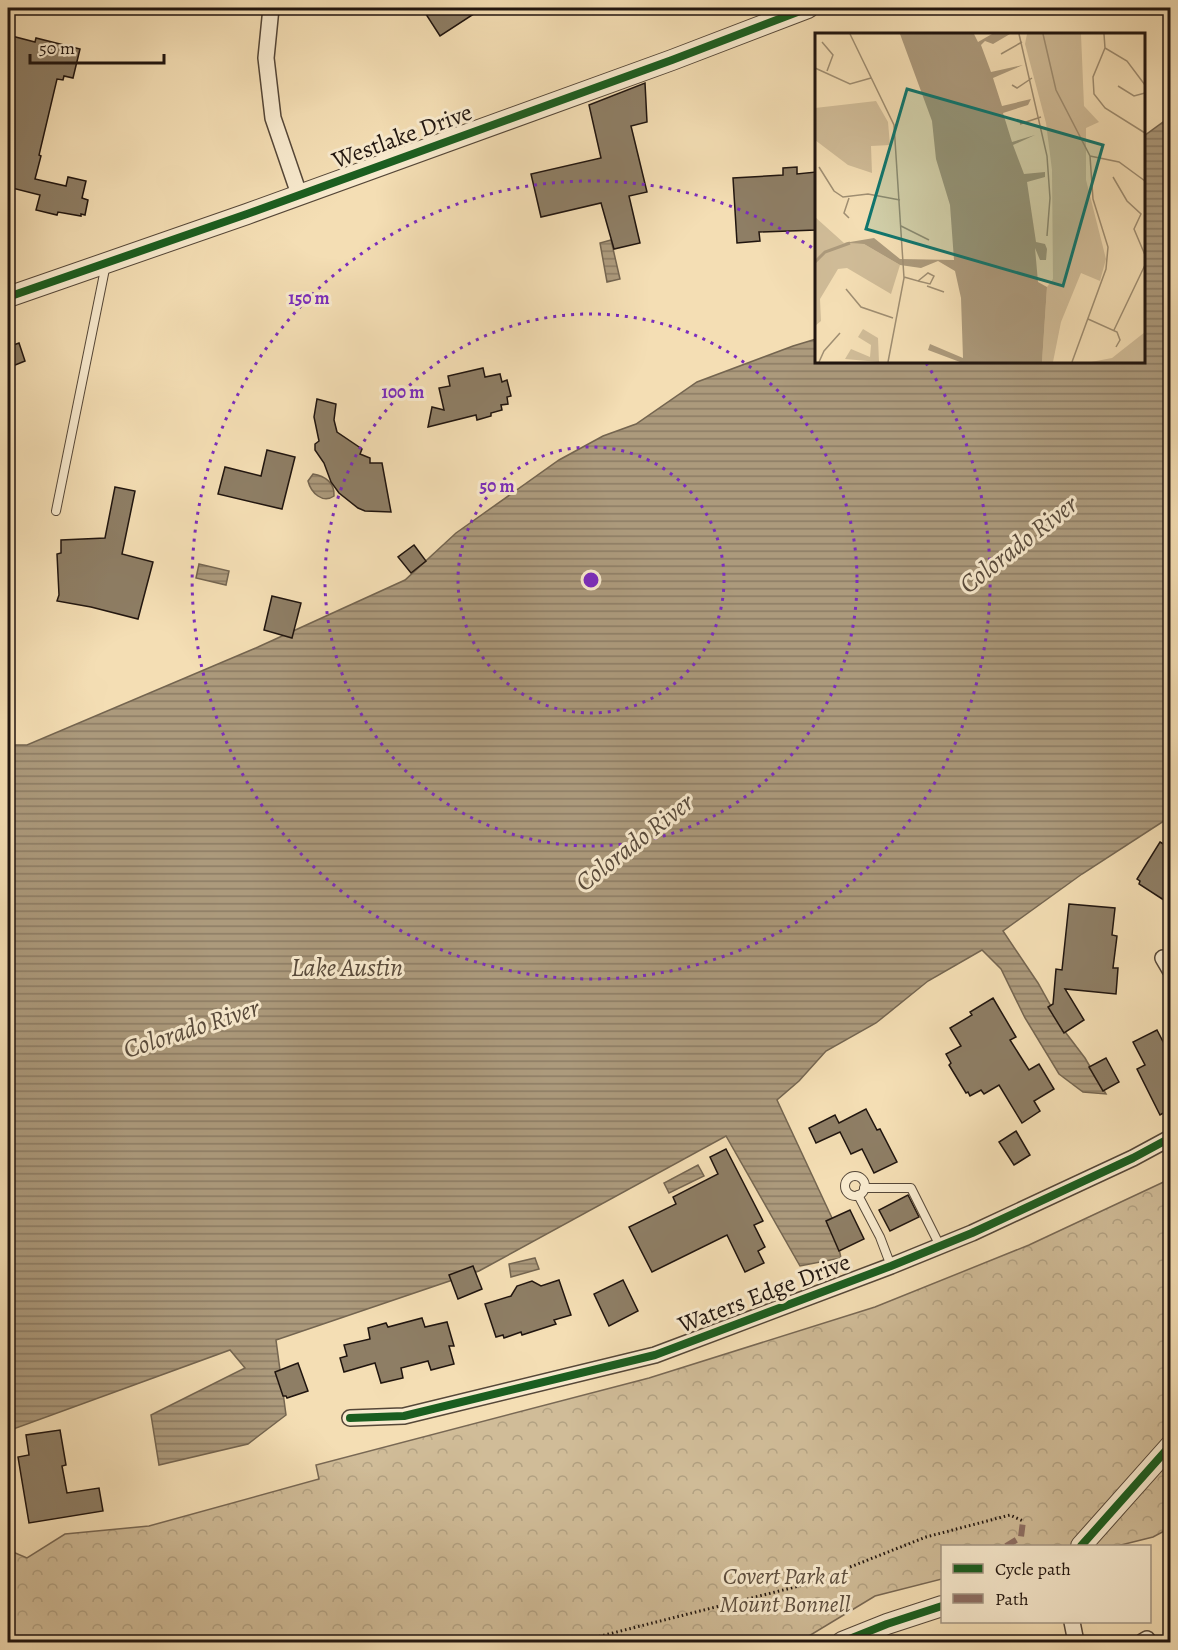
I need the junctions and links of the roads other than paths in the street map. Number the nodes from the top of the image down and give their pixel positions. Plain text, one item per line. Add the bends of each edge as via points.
1 (271, 8) edge
2 (808, 8) edge
3 (299, 194) junction
4 (106, 263) junction
5 (8, 297) edge
6 (56, 511) dead end
7 (1170, 1138) edge
8 (864, 1188) junction
9 (858, 1195) junction
10 (940, 1245) junction
11 (891, 1266) junction
12 (350, 1418) dead end
13 (1170, 1446) edge
14 (1082, 1545) edge
15 (941, 1606) edge
16 (1072, 1623) edge
17 (842, 1642) edge
18 (1077, 1642) edge

1 - 3 street via 266,58 273,118
2 - 3 street, Westlake Drive
3 - 4 street, Westlake Drive
4 - 5 street, Westlake Drive
4 - 6 lane
7 - 10 street, Waters Edge Drive
8 - 9 lane
8 - 9 lane via 860,1177 848,1179 846,1191
8 - 10 lane via 911,1188
9 - 11 lane
10 - 11 street, Waters Edge Drive
11 - 12 street, Waters Edge Drive via 655,1355 404,1416
13 - 14 street
15 - 17 street
16 - 18 street

